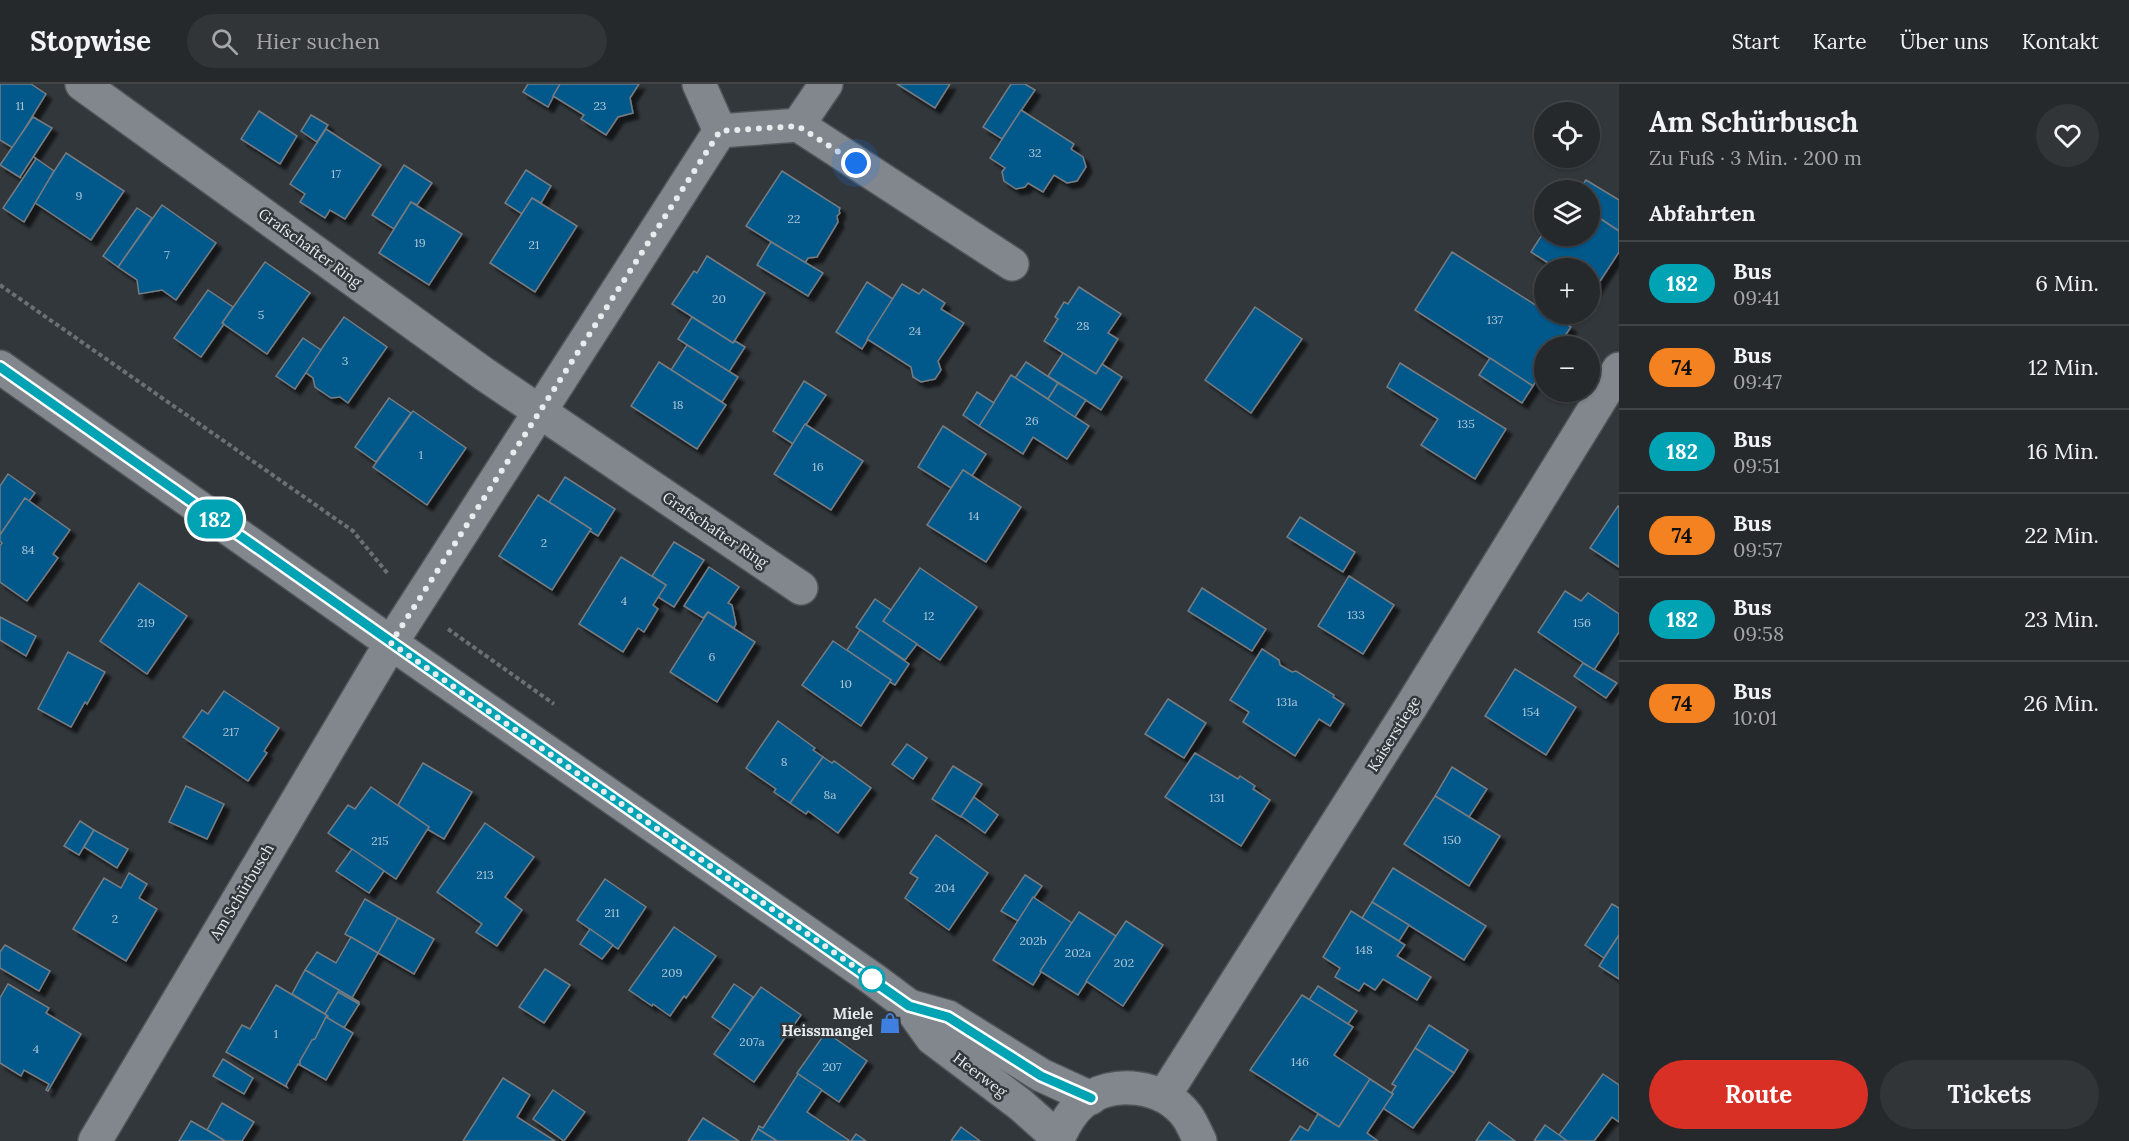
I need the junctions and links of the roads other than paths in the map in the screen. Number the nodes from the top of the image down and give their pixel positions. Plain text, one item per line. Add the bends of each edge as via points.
1 (82, 84) edge
2 (699, 84) edge
3 (826, 84) edge
4 (798, 126) junction
5 (720, 131) junction
6 (1012, 264) dead end
7 (0, 367) edge
8 (1619, 369) edge
9 (539, 410) junction
10 (801, 588) dead end
11 (391, 643) junction
12 (909, 1006) junction
13 (1164, 1096) junction
14 (1091, 1098) junction
15 (94, 1141) edge
16 (1057, 1141) edge
17 (1200, 1141) edge

1 - 9 street, Grafschafter Ring
2 - 5 street
3 - 4 street
4 - 5 street
4 - 6 street
5 - 9 street
7 - 11 street, Heerweg
8 - 13 street, Kaiserstiege
9 - 10 street, Grafschafter Ring
9 - 11 street
11 - 12 street, Heerweg
11 - 15 street, Am Schürbusch
12 - 14 street, Heerweg via 948,1017 1041,1076
12 - 16 street, Heerweg via 932,1038 1021,1106
13 - 14 street via 1123,1087
13 - 17 street via 1187,1115
14 - 16 street via 1069,1117

